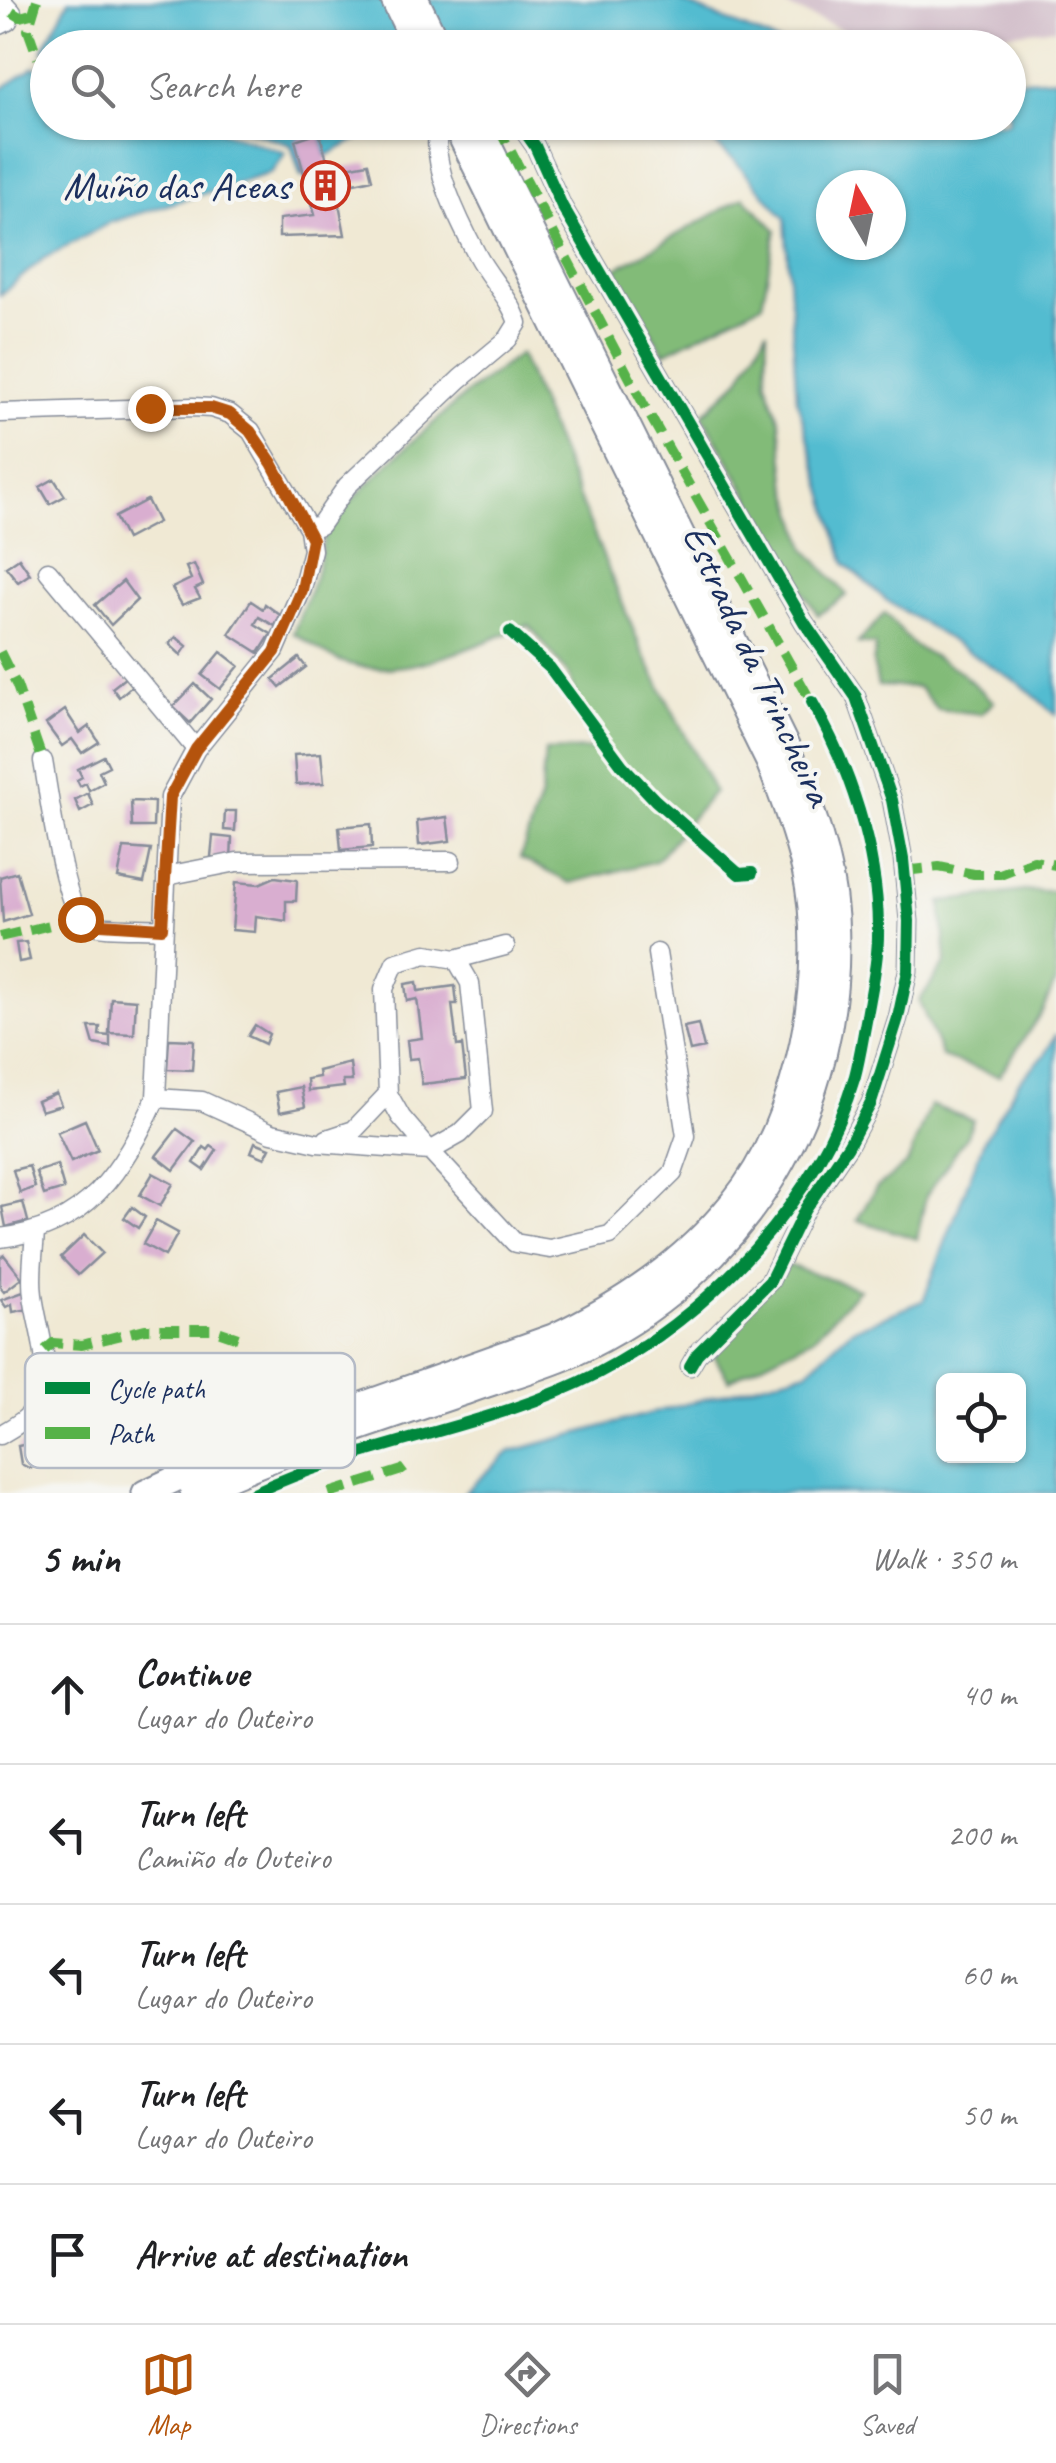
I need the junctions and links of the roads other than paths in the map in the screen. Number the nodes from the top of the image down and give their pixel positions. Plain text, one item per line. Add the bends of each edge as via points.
1 (394, 0) edge
2 (416, 0) edge
3 (408, 30) edge
4 (430, 30) edge
5 (436, 140) edge
6 (465, 140) edge
7 (465, 140) edge
8 (531, 140) edge
9 (0, 413) edge
10 (308, 529) junction
11 (48, 571) dead end
12 (196, 749) junction
13 (43, 760) dead end
14 (450, 861) dead end
15 (166, 876) junction
16 (162, 928) junction
17 (505, 946) dead end
18 (657, 953) dead end
19 (456, 960) junction
20 (388, 1094) junction
21 (156, 1098) junction
22 (317, 1142) junction
23 (430, 1152) junction
24 (35, 1232) junction
25 (0, 1238) edge
26 (45, 1353) edge
27 (690, 1366) dead end
28 (355, 1408) edge
29 (25, 1418) edge
30 (355, 1430) edge
31 (0, 1435) edge
32 (198, 1468) edge
33 (246, 1468) edge
34 (145, 1493) edge
35 (193, 1493) edge

1 - 3 highway
2 - 4 highway
5 - 10 street via 438,166 478,256 518,323 347,486 320,525
6 - 28 highway, Estrada da Trincheira via 769,762 806,873 812,980 803,1049 771,1135 734,1201 676,1261 603,1314 553,1338
7 - 30 highway, Estrada da Trincheira via 788,750 826,861 835,980 826,1051 800,1130 751,1212 692,1277 619,1330 568,1356
8 - 27 street via 562,206 786,591 856,697 892,800 903,859 908,970 871,1104 805,1209 770,1281
9 - 10 street via 192,406 230,414 262,447
10 - 12 street via 312,550 302,590 275,652
11 - 12 street
12 - 15 street via 170,797
13 - 16 street via 76,914 86,923
14 - 15 street via 237,862
15 - 16 street
16 - 21 street
17 - 19 street
18 - 23 street via 686,1136 673,1173 639,1210 610,1235 550,1250 514,1243
19 - 20 street via 426,954 395,963 384,989
19 - 23 street via 470,983 483,1111
20 - 22 street via 354,1130
20 - 23 street
21 - 22 street via 202,1100 272,1133
21 - 24 street via 114,1176 74,1214
22 - 23 street
24 - 25 street
24 - 26 street via 32,1292
29 - 31 street
32 - 34 highway, Estrada da Trincheira
33 - 35 highway, Estrada da Trincheira

